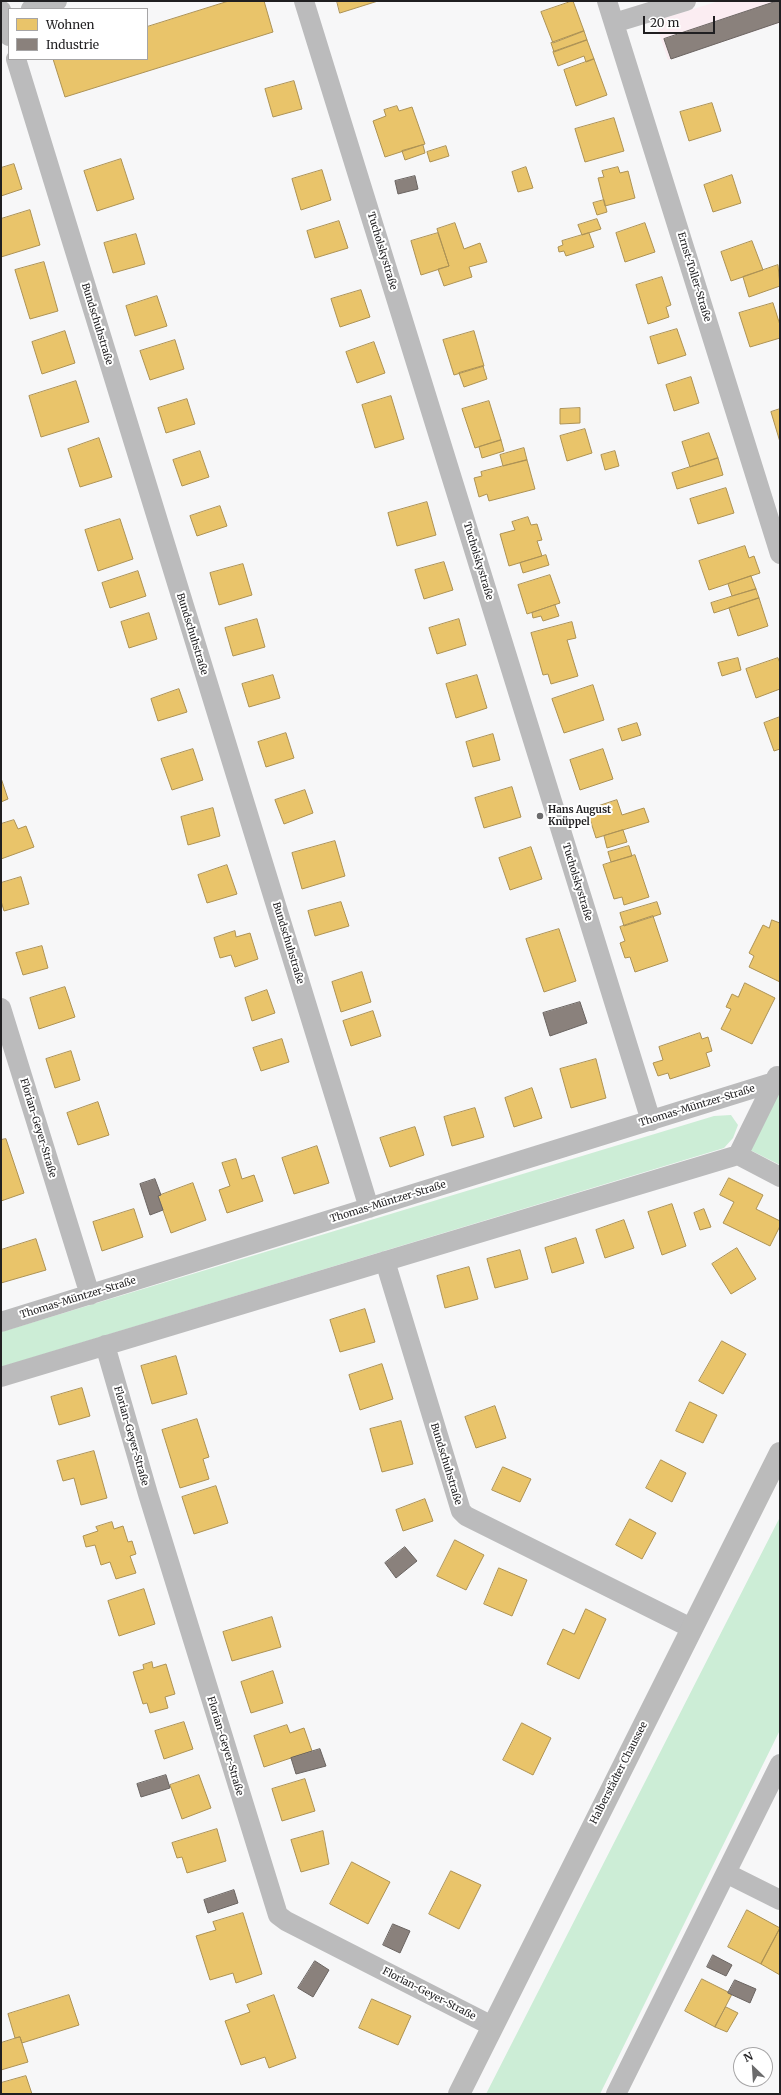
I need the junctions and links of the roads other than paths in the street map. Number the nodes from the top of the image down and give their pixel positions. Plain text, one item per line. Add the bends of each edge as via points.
1 (57, 1) edge
2 (304, 1) edge
3 (607, 1) edge
4 (686, 1) edge
5 (35, 8) edge
6 (614, 23) junction
7 (16, 60) edge
8 (780, 554) edge
9 (1, 1008) edge
10 (777, 1077) edge
11 (651, 1121) junction
12 (738, 1155) junction
13 (780, 1177) edge
14 (369, 1208) junction
15 (385, 1261) junction
16 (90, 1295) junction
17 (1, 1322) edge
18 (105, 1345) junction
19 (1, 1377) edge
20 (780, 1453) edge
21 (692, 1628) junction
22 (780, 1764) edge
23 (726, 1873) junction
24 (780, 1900) edge
25 (492, 2026) junction
26 (459, 2094) edge
27 (616, 2094) edge

1 - 5 street
2 - 11 street, Tucholskystraße
3 - 6 street, Ernst-Toller-Straße
4 - 6 street
6 - 8 street, Ernst-Toller-Straße
7 - 14 street, Bundschuhstraße
9 - 16 street, Florian-Geyer-Straße
10 - 11 street, Thomas-Müntzer-Straße
10 - 12 street
11 - 14 street, Thomas-Müntzer-Straße
12 - 13 street
12 - 15 street
14 - 16 street, Thomas-Müntzer-Straße
15 - 18 street
15 - 21 street, Bundschuhstraße via 461,1511 466,1516
16 - 17 street, Thomas-Müntzer-Straße
18 - 19 street
18 - 25 street, Florian-Geyer-Straße via 148,1494 278,1915
20 - 21 main road, Halberstädter Chaussee
21 - 25 main road, Halberstädter Chaussee
22 - 23 street
23 - 24 street
23 - 27 street
25 - 26 main road, Halberstädter Chaussee

